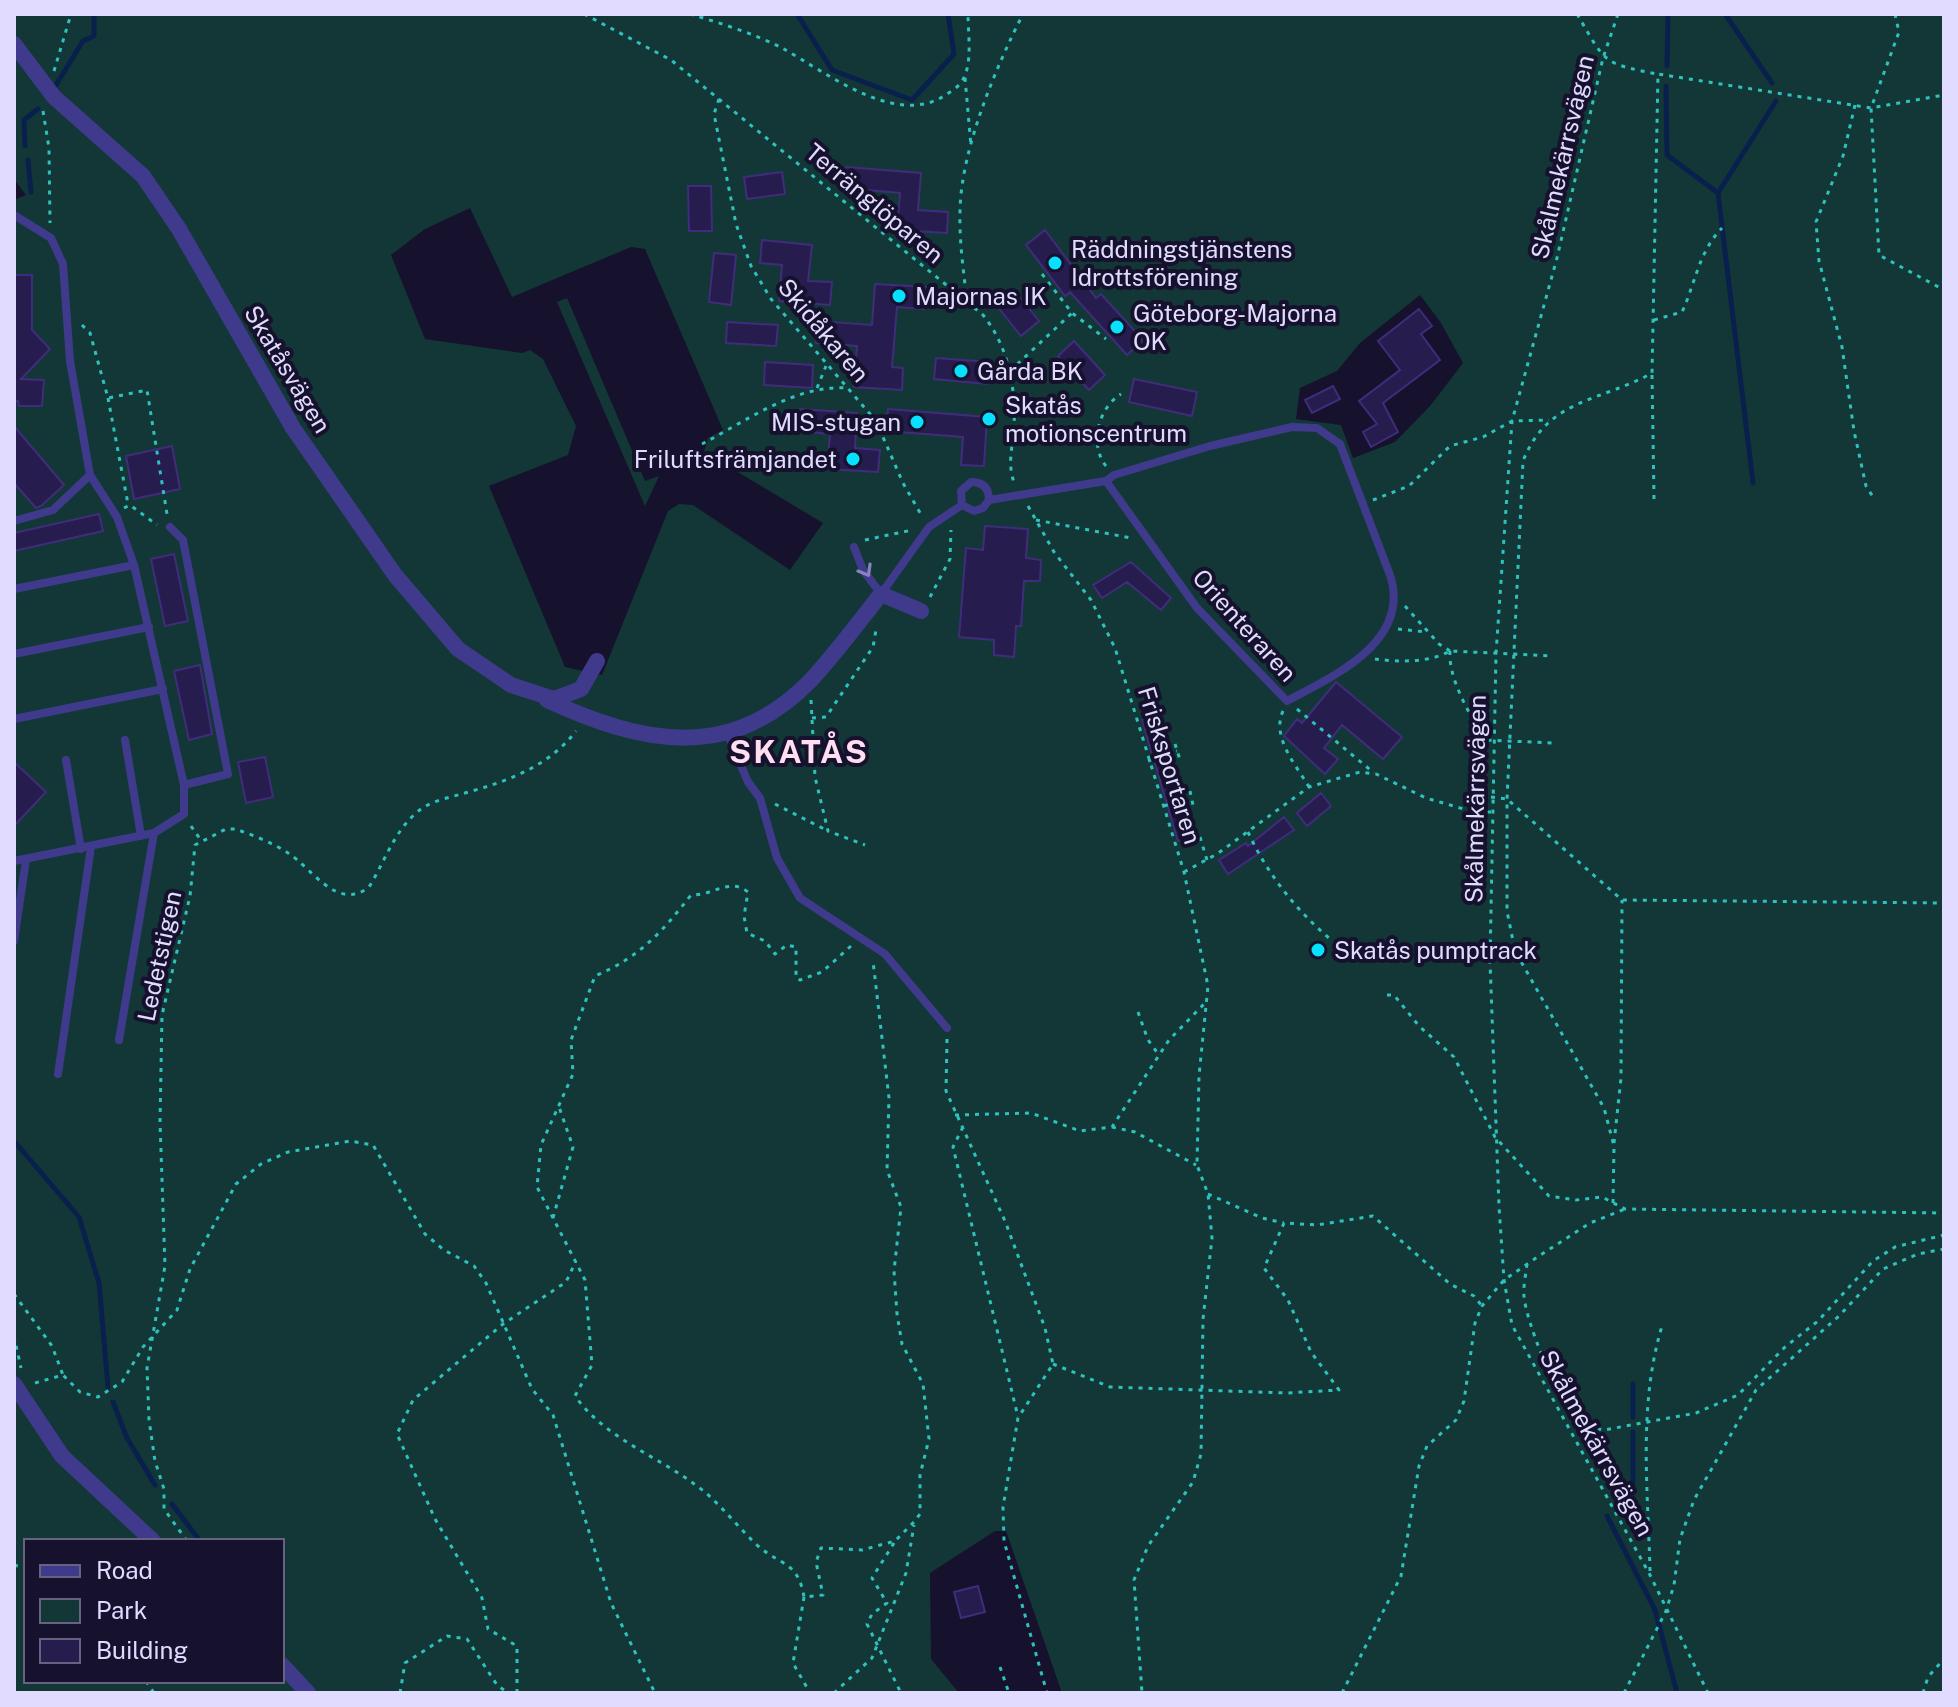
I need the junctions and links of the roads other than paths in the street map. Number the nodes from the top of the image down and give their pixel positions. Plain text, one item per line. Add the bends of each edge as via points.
1 (14, 44) edge
2 (14, 215) edge
3 (90, 475) junction
4 (1110, 478) junction
5 (989, 500) junction
6 (962, 505) junction
7 (14, 521) edge
8 (170, 527) road end
9 (857, 544) road end
10 (134, 565) junction
11 (14, 589) edge
12 (877, 599) junction
13 (921, 611) dead end
14 (149, 627) junction
15 (14, 654) edge
16 (597, 661) dead end
17 (163, 689) junction
18 (542, 697) junction
19 (14, 719) edge
20 (728, 735) junction
21 (125, 740) dead end
22 (66, 760) dead end
23 (184, 785) junction
24 (154, 833) junction
25 (141, 836) junction
26 (91, 847) junction
27 (81, 849) junction
28 (26, 860) junction
29 (14, 861) edge
30 (14, 941) edge
31 (947, 1028) road end
32 (119, 1040) dead end
33 (58, 1074) dead end
34 (18, 1383) edge
35 (151, 1539) edge
36 (284, 1667) edge
37 (308, 1693) edge

1 - 18 street, Skatåsvägen via 54,97 143,176 293,428 395,575 471,661
2 - 3 lane via 51,238 63,264 79,428
3 - 7 lane via 53,510
3 - 10 lane
4 - 4 lane, Orienteraren via 1210,446 1307,426 1324,430 1340,444 1394,590 1386,629 1364,655 1287,701 1215,629 1148,541
4 - 5 lane
5 - 6 lane via 974,511
5 - 6 lane via 985,486 971,482 961,491
6 - 12 lane via 929,527
8 - 23 lane via 183,540 228,774
9 -> 12 lane
10 - 11 lane
10 - 14 lane
12 - 13 street
12 - 20 street, Skatåsvägen via 810,681 774,710
14 - 15 lane
14 - 17 lane
16 - 18 street via 581,689 563,698
17 - 19 lane
17 - 23 lane
18 - 20 street, Skatåsvägen via 615,729 662,736
20 - 31 lane via 760,798 777,858 800,898 885,954
21 - 25 lane
22 - 27 lane
23 - 24 lane via 184,814
24 - 25 lane
24 - 32 lane
25 - 26 lane
26 - 27 lane
26 - 33 lane
27 - 28 lane
28 - 29 lane
28 - 30 lane
34 - 35 street via 62,1456
36 - 37 street

